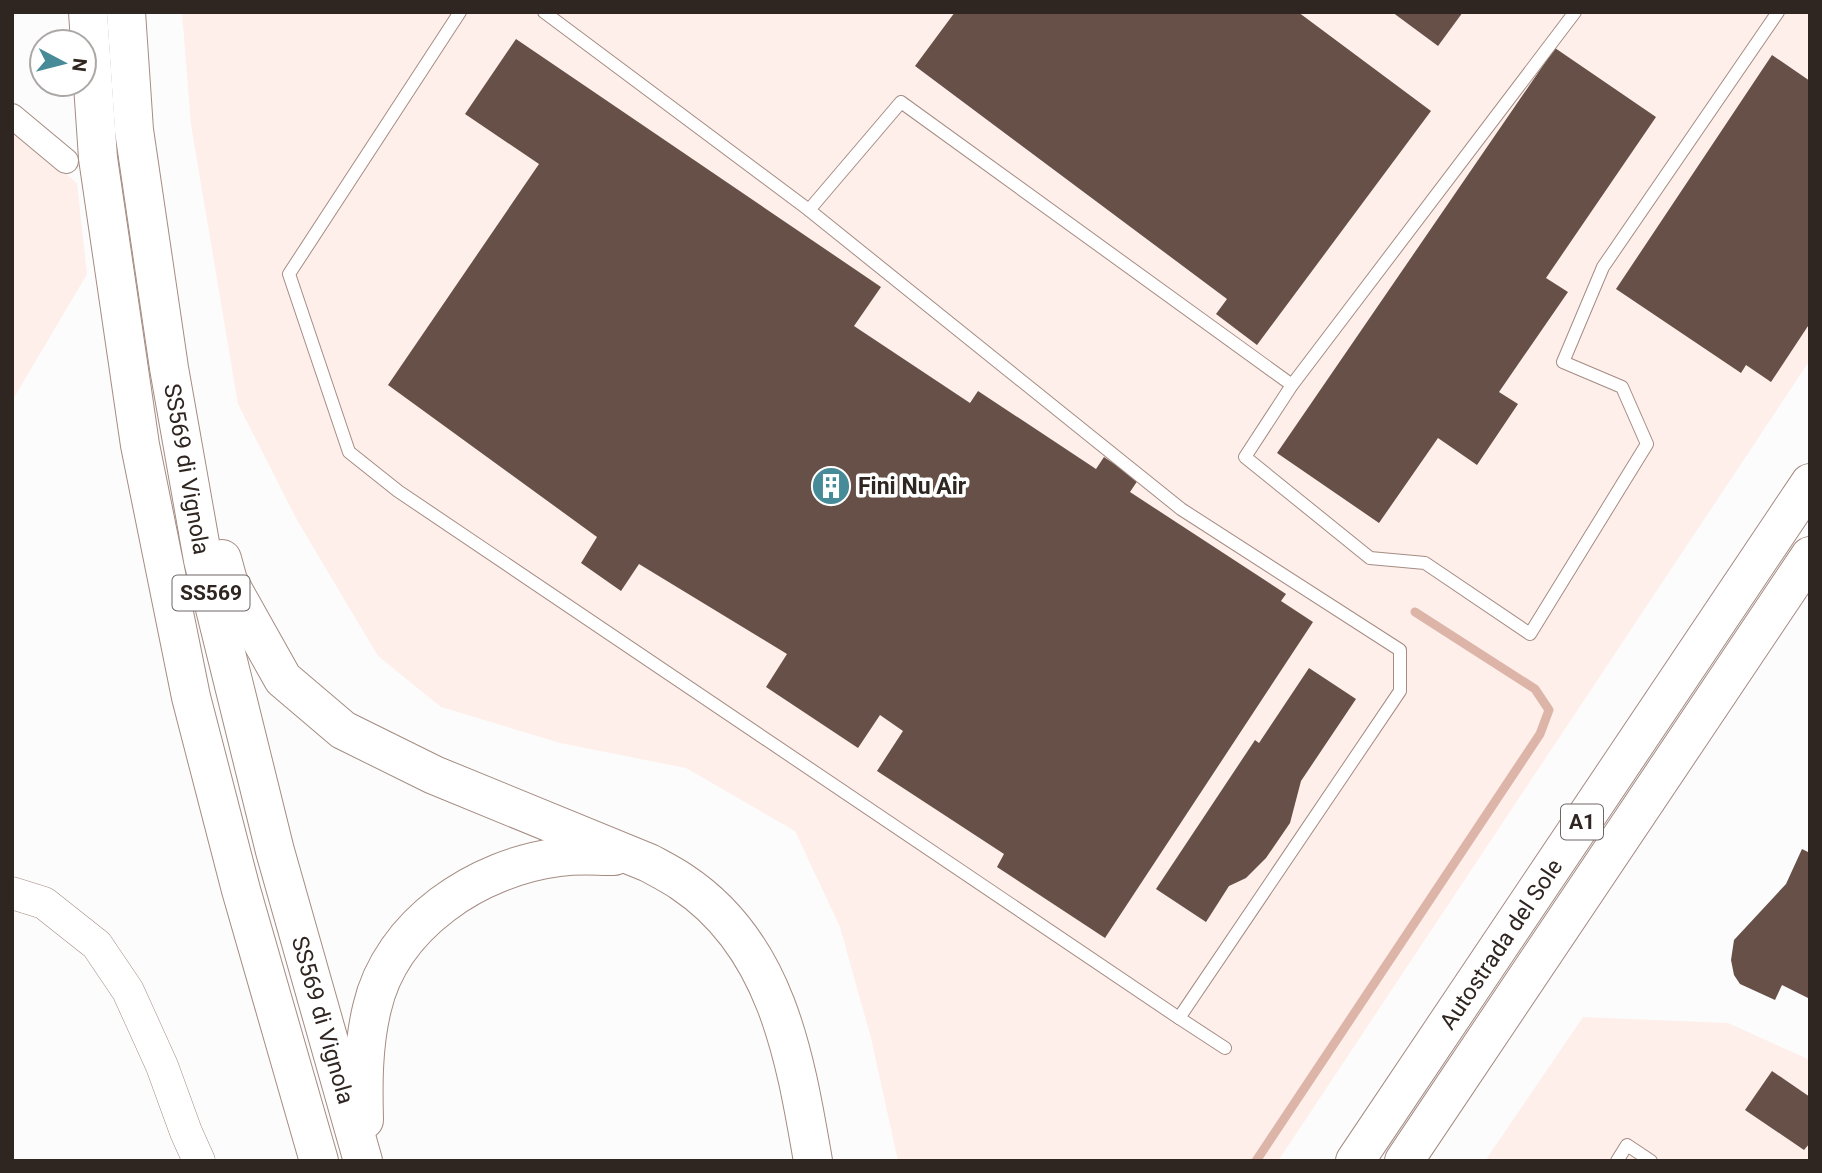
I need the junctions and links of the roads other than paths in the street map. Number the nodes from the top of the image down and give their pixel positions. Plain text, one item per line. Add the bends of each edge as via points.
1 (88, 12) edge
2 (126, 12) edge
3 (460, 12) edge
4 (544, 12) edge
5 (1574, 12) edge
6 (1778, 12) edge
7 (12, 116) edge
8 (66, 161) dead end
9 (809, 209) junction
10 (169, 368) junction
11 (1292, 386) junction
12 (1810, 483) edge
13 (1810, 556) edge
14 (628, 855) junction
15 (13, 892) edge
16 (1180, 1018) junction
17 (1225, 1048) dead end
18 (199, 1161) edge
19 (319, 1161) edge
20 (364, 1161) edge
21 (813, 1161) edge
22 (1355, 1161) edge
23 (1404, 1161) edge
24 (1617, 1161) edge
25 (1651, 1161) edge

1 - 19 highway, SS569 di Vignola / SS569 via 98,158 142,458 191,697
2 - 10 highway, SS569 di Vignola / SS569 via 134,130
3 - 16 lane via 289,274 349,452 398,491
4 - 9 lane
5 - 11 lane
6 - 11 lane via 1603,267 1563,362 1622,387 1647,443 1530,634 1424,563 1370,558 1245,457
7 - 8 street
9 - 11 lane via 901,102
9 - 16 lane via 1181,509 1401,650 1400,691
10 - 14 highway via 228,581 283,679 343,730 435,775
10 - 20 highway, SS569 di Vignola / SS569 via 203,560 275,850
12 - 22 highway, Autostrada del Sole / A1
13 - 23 highway, Autostrada del Sole / A1
14 - 20 highway via 560,857 510,869 447,901 400,945 372,1007 362,1079
14 - 21 highway via 683,882 718,912 751,951 771,988 785,1030
15 - 18 street via 44,903 97,945 128,991
16 - 17 lane
24 - 25 lane via 1627,1145

